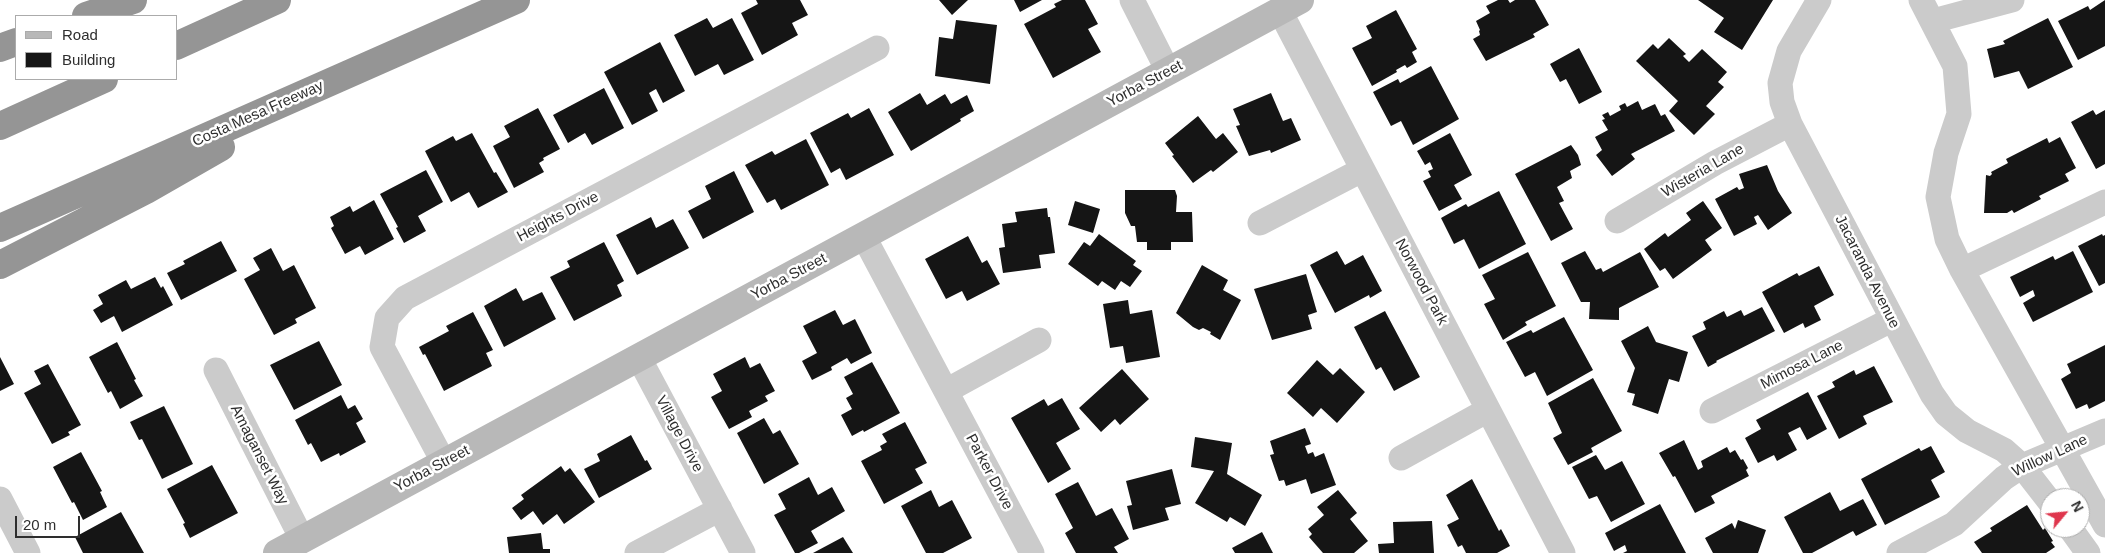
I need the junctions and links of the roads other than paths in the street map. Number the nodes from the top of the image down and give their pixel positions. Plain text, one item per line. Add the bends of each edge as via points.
1 (133, 0) edge
2 (277, 0) edge
3 (516, 0) edge
4 (1132, 0) edge
5 (1819, 0) edge
6 (2012, 0) edge
7 (1290, 6) edge
8 (1927, 10) edge
9 (89, 15) edge
10 (15, 42) edge
11 (178, 45) edge
12 (0, 48) edge
13 (877, 48) dead end
14 (1168, 71) junction
15 (342, 77) junction
16 (102, 80) edge
17 (1790, 124) junction
18 (0, 126) edge
19 (1362, 170) junction
20 (2105, 202) edge
21 (1617, 221) dead end
22 (1260, 223) dead end
23 (0, 228) edge
24 (864, 237) junction
25 (0, 265) edge
26 (1962, 270) junction
27 (1891, 320) junction
28 (1039, 340) dead end
29 (639, 358) junction
30 (216, 370) dead end
31 (946, 391) junction
32 (1488, 410) junction
33 (1712, 411) dead end
34 (2105, 430) edge
35 (2062, 448) junction
36 (1401, 458) dead end
37 (444, 463) junction
38 (2022, 466) junction
39 (2040, 489) edge
40 (0, 500) edge
41 (720, 509) junction
42 (2105, 525) edge
43 (2077, 538) edge
44 (302, 539) junction
45 (28, 553) edge
46 (277, 553) edge
47 (637, 553) edge
48 (743, 553) edge
49 (1032, 553) edge
50 (1563, 553) edge
51 (1899, 553) edge
52 (2088, 553) edge

1 - 9 highway
2 - 11 highway
3 - 15 highway, Costa Mesa Freeway
4 - 14 street
5 - 17 street, Jacaranda Avenue via 1790,51 1780,83 1782,102
6 - 8 street
7 - 14 main road, Yorba Street
7 - 19 street, Norwood Park
8 - 26 street via 1955,66 1959,114 1946,153 1938,197 1947,239
10 - 12 highway
13 - 37 street, Heights Drive via 405,298 387,318 382,347
14 - 24 main road, Yorba Street
15 - 23 highway, Costa Mesa Freeway
15 - 25 highway via 146,190
16 - 18 highway
17 - 21 street, Wisteria Lane via 1715,163
17 - 27 street, Jacaranda Avenue
19 - 22 street
19 - 32 street, Norwood Park
20 - 26 street
24 - 29 main road, Yorba Street
24 - 31 street, Parker Drive
26 - 35 street
27 - 33 street, Mimosa Lane
27 - 38 street, Jacaranda Avenue via 1946,414 1967,431 2004,450
28 - 31 street
29 - 37 main road, Yorba Street
29 - 41 street, Village Drive
30 - 44 street, Amaganset Way
31 - 49 street, Parker Drive
32 - 36 street
32 - 50 street, Norwood Park
34 - 35 street, Willow Lane
35 - 38 street, Willow Lane
35 - 42 street
37 - 44 main road, Yorba Street
38 - 39 street, Jacaranda Avenue
38 - 51 street, Willow Lane via 2004,478 1954,524
40 - 45 street
41 - 47 street
41 - 48 street, Village Drive
43 - 52 street
44 - 46 main road, Yorba Street

